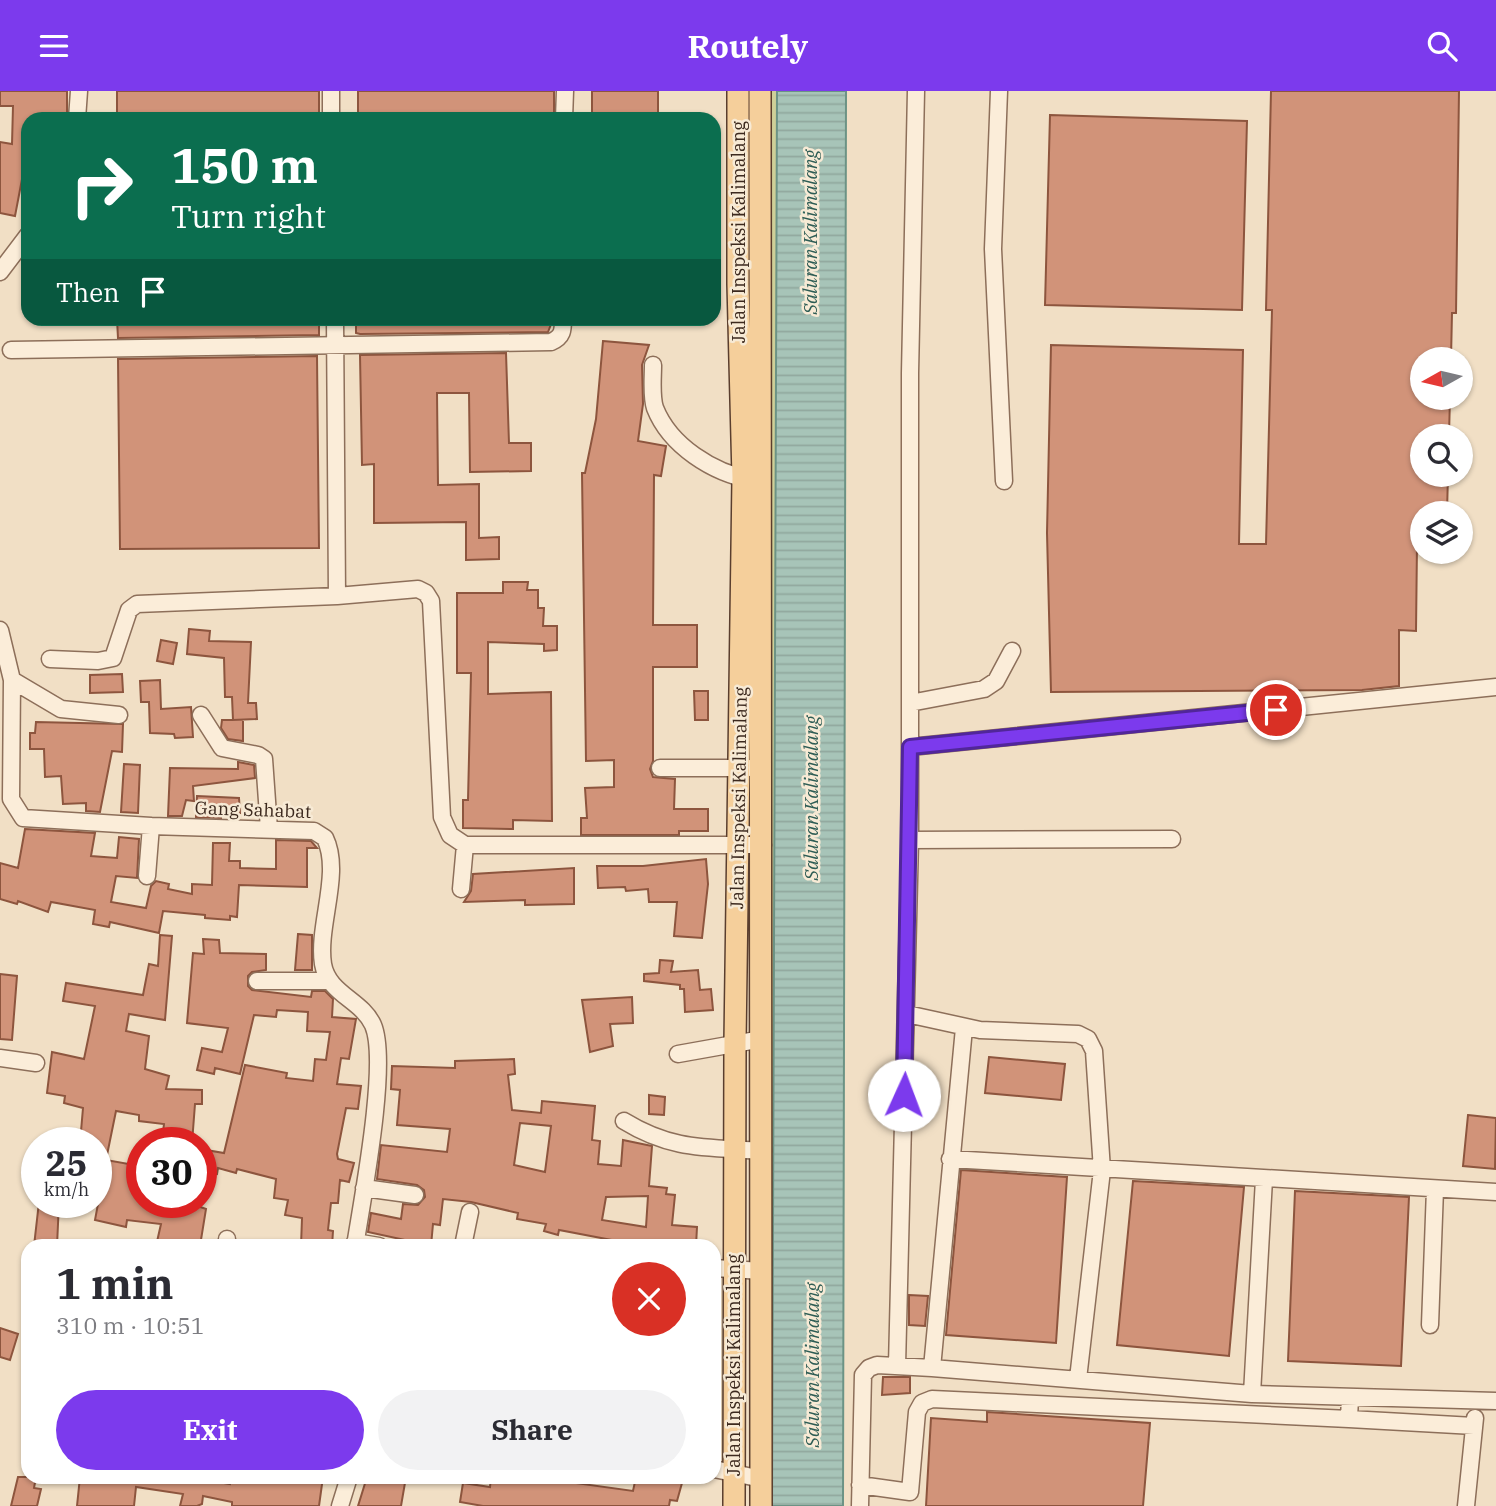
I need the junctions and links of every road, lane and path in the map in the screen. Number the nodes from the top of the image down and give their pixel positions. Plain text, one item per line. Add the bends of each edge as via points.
1 (79, 91) edge
2 (331, 91) edge
3 (565, 91) edge
4 (738, 91) edge
5 (760, 91) edge
6 (916, 91) edge
7 (999, 91) edge
8 (78, 112) edge
9 (331, 112) edge
10 (565, 112) edge
11 (738, 159) junction
12 (760, 159) junction
13 (21, 244) edge
14 (0, 272) edge
15 (738, 284) junction
16 (761, 284) junction
17 (335, 326) edge
18 (563, 326) edge
19 (335, 343) junction
20 (11, 350) dead end
21 (653, 365) dead end
22 (752, 480) junction
23 (1004, 481) dead end
24 (337, 596) junction
25 (0, 630) edge
26 (1013, 651) dead end
27 (50, 659) dead end
28 (12, 680) junction
29 (1496, 687) edge
30 (910, 703) junction
31 (119, 715) dead end
32 (201, 715) dead end
33 (910, 747) junction
34 (660, 768) dead end
35 (751, 768) junction
36 (151, 826) junction
37 (269, 829) junction
38 (1172, 839) dead end
39 (909, 840) junction
40 (737, 844) junction
41 (465, 845) junction
42 (763, 845) junction
43 (147, 876) dead end
44 (461, 889) dead end
45 (257, 981) dead end
46 (330, 981) junction
47 (907, 1014) junction
48 (964, 1028) junction
49 (762, 1039) junction
50 (735, 1042) junction
51 (678, 1054) dead end
52 (0, 1058) edge
53 (36, 1063) dead end
54 (624, 1121) dead end
55 (734, 1149) junction
56 (763, 1151) junction
57 (950, 1159) junction
58 (1101, 1170) junction
59 (1264, 1179) junction
60 (365, 1188) junction
61 (1435, 1189) junction
62 (1496, 1192) edge
63 (415, 1195) dead end
64 (470, 1212) dead end
65 (356, 1239) edge
66 (464, 1239) edge
67 (724, 1269) edge
68 (762, 1271) junction
69 (1430, 1325) dead end
70 (897, 1366) junction
71 (932, 1368) junction
72 (1079, 1379) junction
73 (1138, 1384) junction
74 (1252, 1394) junction
75 (1350, 1397) junction
76 (1496, 1401) edge
77 (1477, 1402) junction
78 (1136, 1408) junction
79 (1349, 1419) junction
80 (1475, 1426) junction
81 (724, 1472) edge
82 (762, 1479) junction
83 (347, 1484) edge
84 (860, 1485) junction
85 (910, 1499) edge
86 (340, 1506) edge
87 (734, 1506) edge
88 (761, 1506) edge
89 (860, 1506) edge
90 (1466, 1506) edge

1 - 8 street
2 - 9 street
3 - 10 street
4 - 11 main road, Jalan Inspeksi Kalimalang
5 - 12 main road, Jalan Inspeksi Kalimalang
6 - 30 street
7 - 23 street via 993,249
11 - 12 main road
11 - 15 main road, Jalan Inspeksi Kalimalang
12 - 16 main road, Jalan Inspeksi Kalimalang
13 - 14 street
15 - 16 main road
15 - 22 main road, Jalan Inspeksi Kalimalang
16 - 22 main road, Jalan Inspeksi Kalimalang
17 - 19 street
18 - 19 street via 559,339 551,342
19 - 20 street
19 - 24 street
21 - 22 street via 654,406 668,432 715,469
22 - 35 main road, Jalan Inspeksi Kalimalang
24 - 27 street via 137,604 129,610 113,658
24 - 41 street via 418,589 426,593 442,817 450,835
25 - 28 street, Gang Sahabat
26 - 30 street via 996,681 984,689
28 - 31 street via 61,709
28 - 36 street, Gang Sahabat via 10,790 18,814 32,821
29 - 33 street
30 - 33 street
32 - 37 street via 222,748 264,759
33 - 39 street
34 - 35 street
35 - 40 main road, Jalan Inspeksi Kalimalang
35 - 42 main road, Jalan Inspeksi Kalimalang
36 - 37 street, Gang Sahabat
36 - 43 street
37 - 46 street, Gang Sahabat via 314,831 321,833 329,846 323,954
38 - 39 street
39 - 47 street
40 - 41 street
40 - 42 street
40 - 50 main road, Jalan Inspeksi Kalimalang
41 - 44 street
42 - 49 main road, Jalan Inspeksi Kalimalang
45 - 46 street
46 - 60 street via 369,1018 379,1044
47 - 48 street
47 - 70 street
48 - 57 street
48 - 58 street via 1067,1032 1088,1039 1094,1051
49 - 50 street
49 - 56 main road, Jalan Inspeksi Kalimalang
50 - 51 street
50 - 55 main road, Jalan Inspeksi Kalimalang
52 - 53 street
54 - 55 street via 662,1142
55 - 56 street
55 - 67 main road, Jalan Inspeksi Kalimalang
56 - 68 main road, Jalan Inspeksi Kalimalang
57 - 58 street
57 - 71 street
58 - 59 street
58 - 72 street
59 - 61 street
59 - 74 street
60 - 63 street
60 - 65 street
61 - 62 street
61 - 69 street
64 - 66 street
67 - 68 street
67 - 81 main road, Jalan Inspeksi Kalimalang
68 - 82 main road, Jalan Inspeksi Kalimalang
70 - 71 street
70 - 84 street via 877,1365 863,1374
71 - 72 street
72 - 73 street
73 - 74 street
73 - 78 street
74 - 75 street
75 - 77 street
75 - 79 street
76 - 77 street
77 - 80 street
78 - 79 street
78 - 85 street via 932,1399 922,1403 917,1412
79 - 80 street
80 - 90 street
81 - 82 street
81 - 87 main road, Jalan Inspeksi Kalimalang
82 - 88 main road, Jalan Inspeksi Kalimalang
83 - 86 street
84 - 85 street
84 - 89 street

